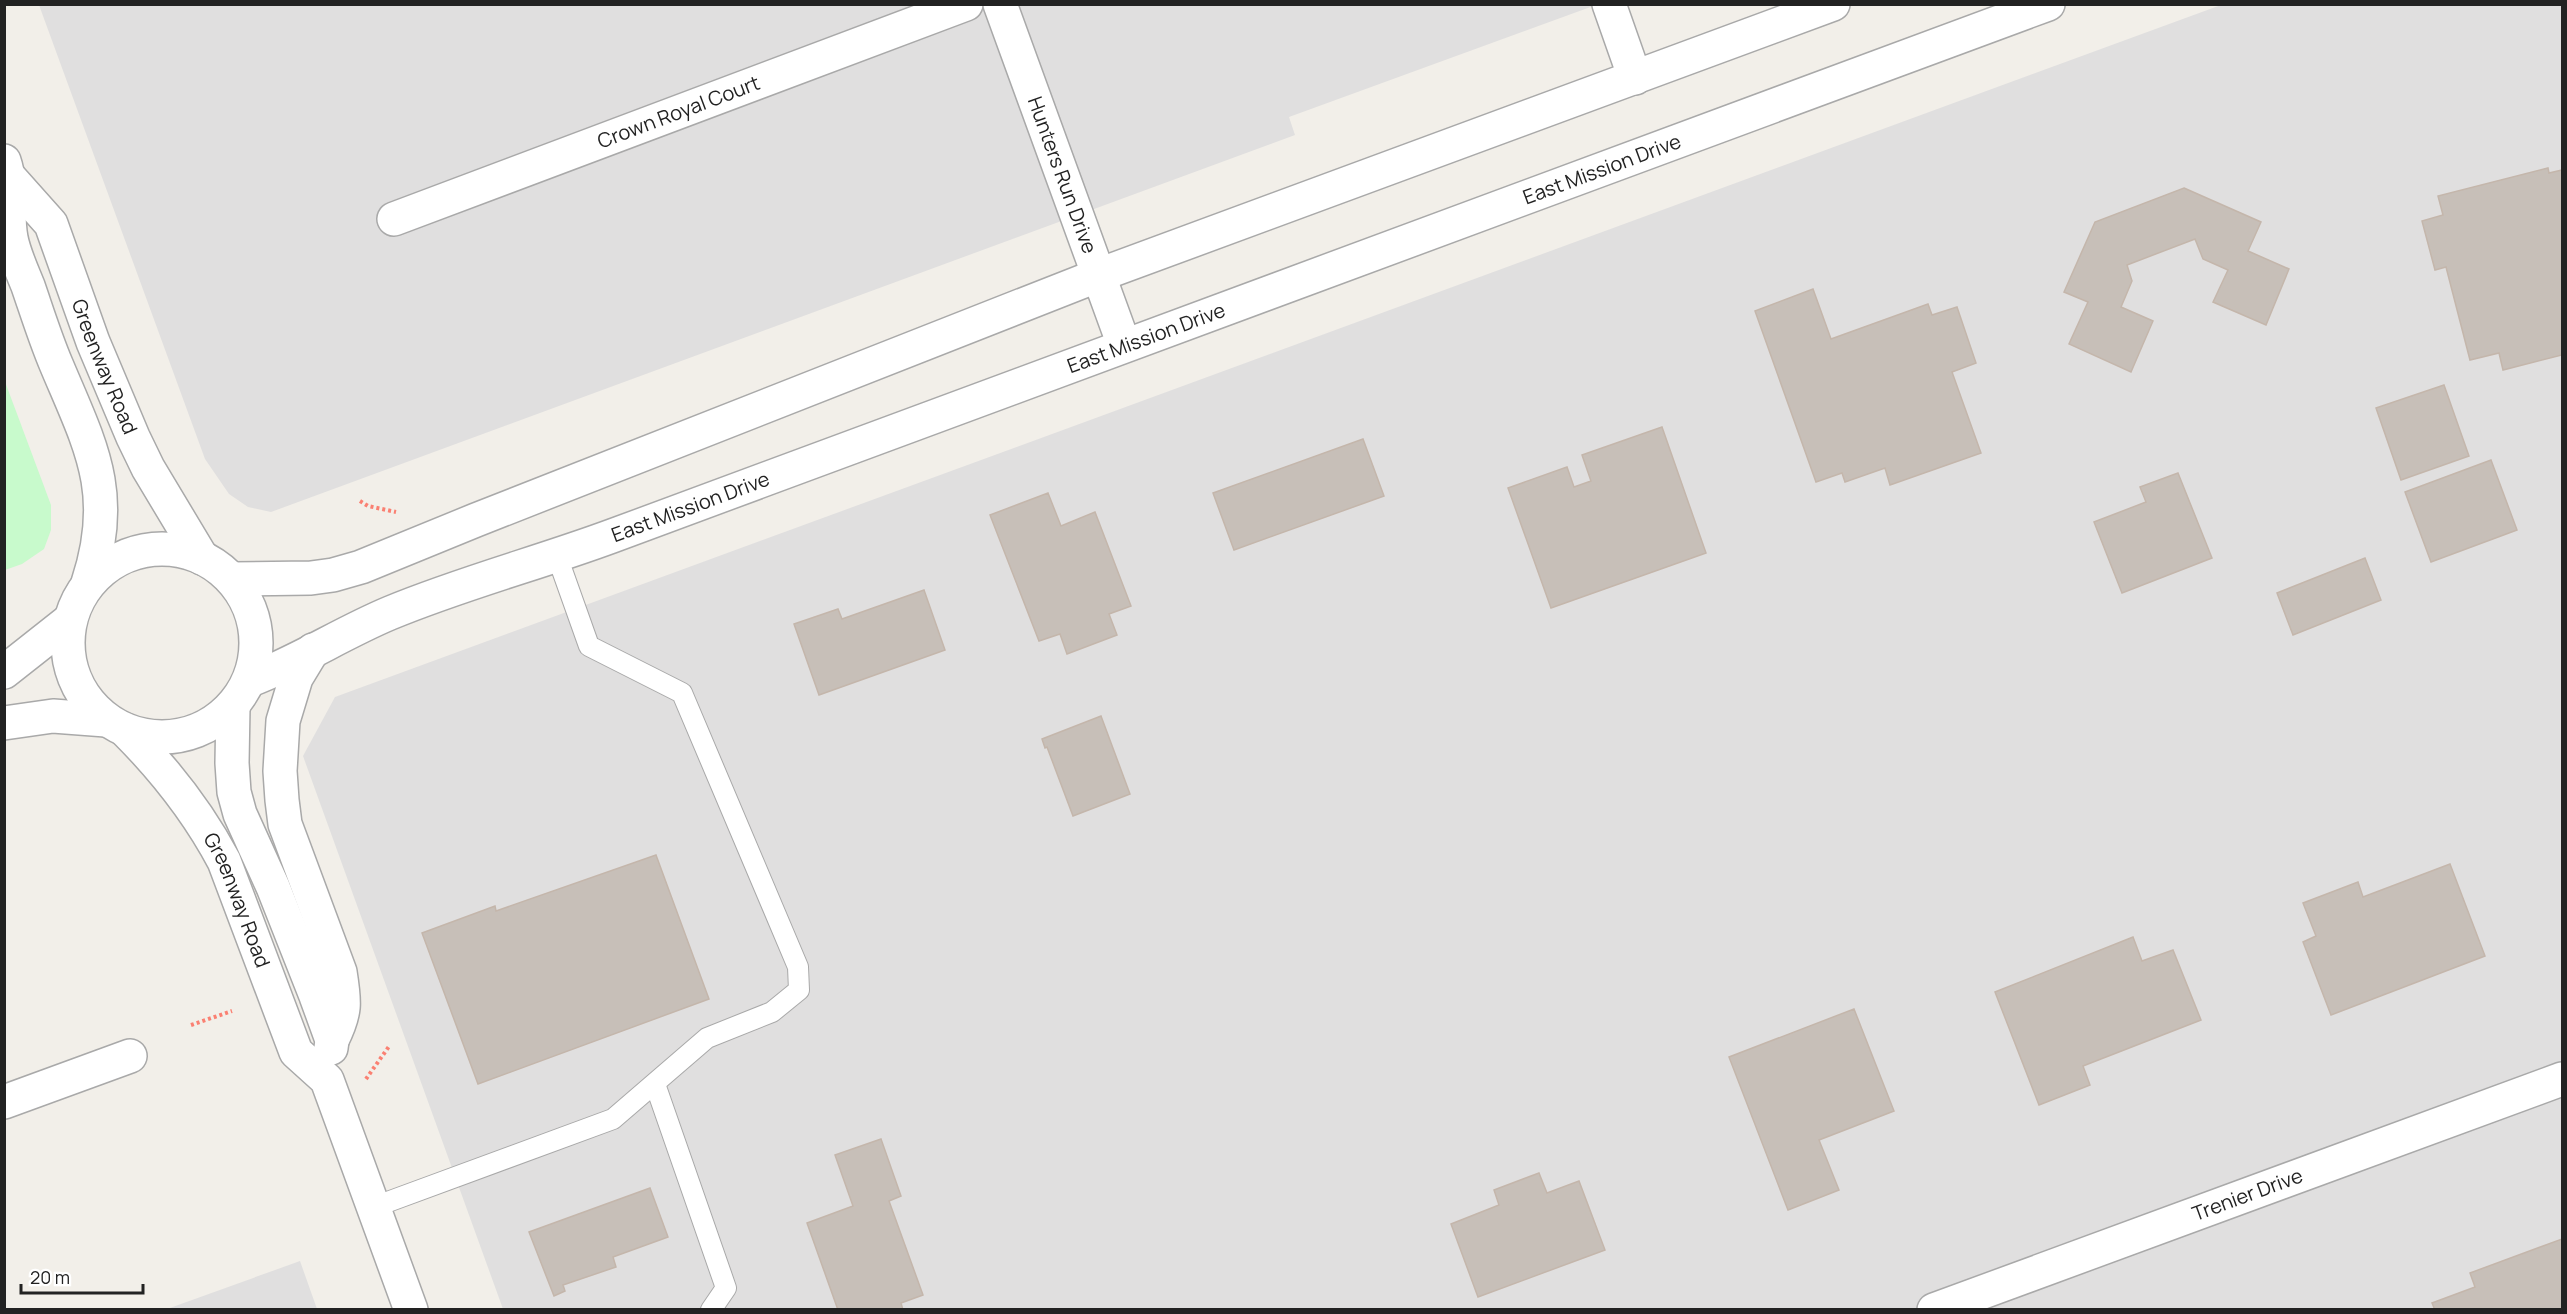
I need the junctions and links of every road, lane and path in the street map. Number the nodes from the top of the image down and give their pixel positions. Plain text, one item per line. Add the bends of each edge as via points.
1 (966, 4) edge
2 (1000, 4) edge
3 (1609, 4) edge
4 (1833, 4) edge
5 (2048, 4) edge
6 (1635, 78) junction
7 (6, 173) edge
8 (394, 219) dead end
9 (1099, 275) junction
10 (1124, 345) junction
11 (557, 556) junction
12 (202, 558) junction
13 (232, 579) junction
14 (88, 583) junction
15 (70, 620) junction
16 (313, 650) junction
17 (4, 672) edge
18 (241, 694) junction
19 (4, 723) edge
20 (115, 725) junction
21 (232, 1011) dead end
22 (191, 1025) dead end
23 (332, 1040) junction
24 (130, 1056) dead end
25 (2562, 1079) edge
26 (327, 1080) junction
27 (655, 1084) junction
28 (4, 1102) edge
29 (374, 1207) junction
30 (411, 1310) edge
31 (711, 1310) edge
32 (1934, 1310) edge

1 - 8 street, Crown Royal Court
2 - 9 street, Hunters Run Drive
3 - 6 street
4 - 6 street
5 - 10 street, East Mission Drive
6 - 9 street
7 - 12 street, Greenway Road via 51,224 93,342 133,437
7 - 14 street, Greenway Road via 11,238 99,477 100,522 95,563
9 - 10 street, Hunters Run Drive
9 - 13 street via 361,567 311,578
10 - 11 street, East Mission Drive
11 - 16 street, East Mission Drive via 413,604
11 - 27 lane via 589,646 682,693 798,967 799,990 772,1012 707,1038
12 - 13 street
12 - 14 street via 184,551 135,553 106,567
13 - 18 street via 242,592 251,618 255,647 254,665
14 - 15 street
15 - 17 street
15 - 20 street via 69,661 76,682
16 - 18 street, East Mission Drive
16 - 23 street via 296,678 284,721 280,780 285,824 340,972 343,1018
18 - 20 street via 211,722 184,733 152,736
18 - 23 street, Greenway Road via 232,763 234,792
19 - 20 street via 53,716
20 - 26 street, Greenway Road via 182,793 208,831 242,905 296,1052
21 - 22 path
23 - 26 street, Greenway Road
24 - 28 street
25 - 32 street, Trenier Drive
26 - 29 street, Greenway Road
27 - 29 lane via 613,1119
27 - 31 lane via 726,1288
29 - 30 street, Greenway Road

